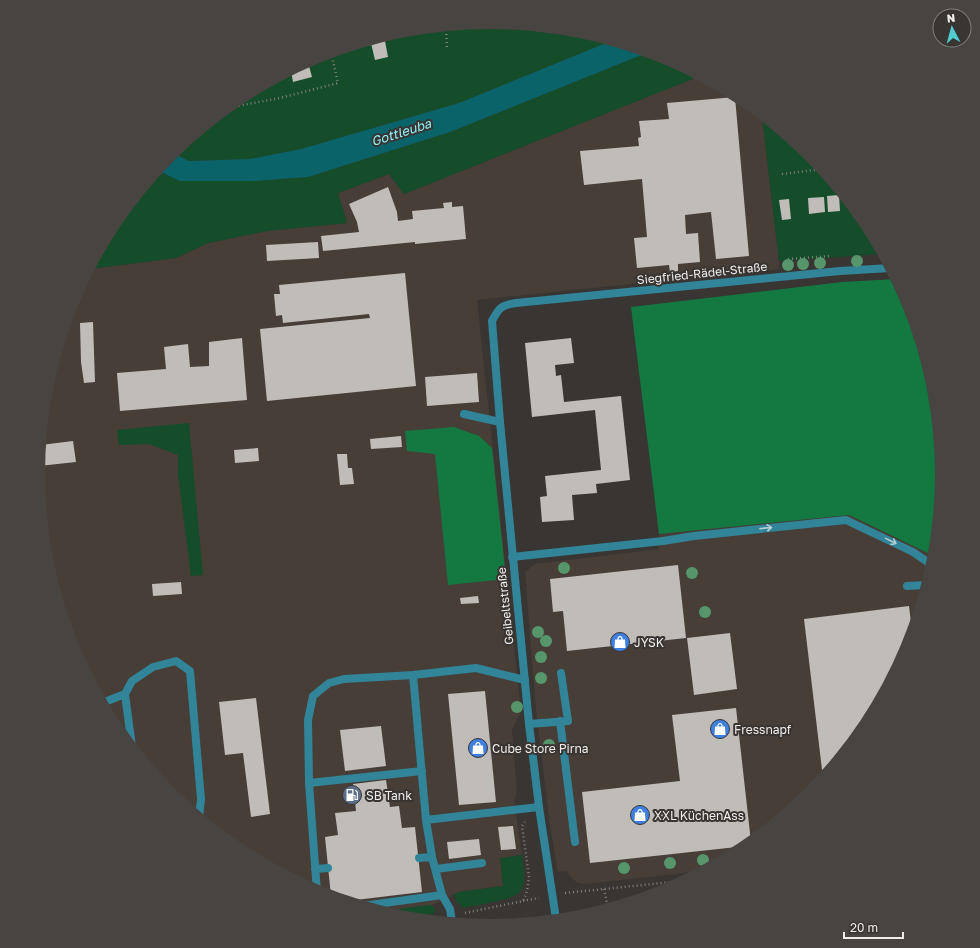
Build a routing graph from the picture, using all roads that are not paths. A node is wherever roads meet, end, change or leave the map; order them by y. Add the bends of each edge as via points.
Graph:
1 (884, 268) edge
2 (516, 303) joint
3 (464, 414) dead end
4 (500, 422) junction
5 (512, 556) junction
6 (926, 561) edge
7 (921, 585) edge
8 (907, 586) dead end
9 (561, 673) dead end
10 (414, 675) junction
11 (525, 680) junction
12 (125, 694) junction
13 (108, 701) edge
14 (560, 721) junction
15 (529, 724) junction
16 (131, 736) edge
17 (422, 771) junction
18 (309, 783) junction
19 (539, 807) junction
20 (200, 811) edge
21 (426, 820) junction
22 (575, 842) dead end
23 (432, 857) junction
24 (419, 858) dead end
25 (482, 863) dead end
26 (328, 868) dead end
27 (315, 869) junction
28 (436, 869) junction
29 (316, 883) edge
30 (442, 896) junction
31 (377, 904) edge
32 (555, 914) edge
33 (451, 917) edge

1 - 2 street, Siegfried-Rädel-Straße
2 - 4 street, Geibeltstraße via 499,309 492,321
3 - 4 street
4 - 5 street, Geibeltstraße
5 -> 6 street via 846,520 913,552
5 - 11 street, Geibeltstraße
7 - 8 street
9 - 14 street via 568,721
10 - 11 street via 476,668
10 - 17 street
10 - 18 street via 344,679 329,683 314,696 308,720
11 - 15 street, Geibeltstraße
12 - 13 street
12 - 16 street
12 - 20 street via 132,681 153,667 176,661 190,670 201,799
14 - 15 street
14 - 22 street
15 - 19 street, Geibeltstraße
17 - 18 street
17 - 21 street
18 - 27 street
19 - 21 street
19 - 32 street, Geibeltstraße
21 - 23 street
23 - 24 street
23 - 28 street
25 - 28 street
26 - 27 street
27 - 29 street
28 - 30 street
30 - 31 street
30 - 33 street via 450,909

